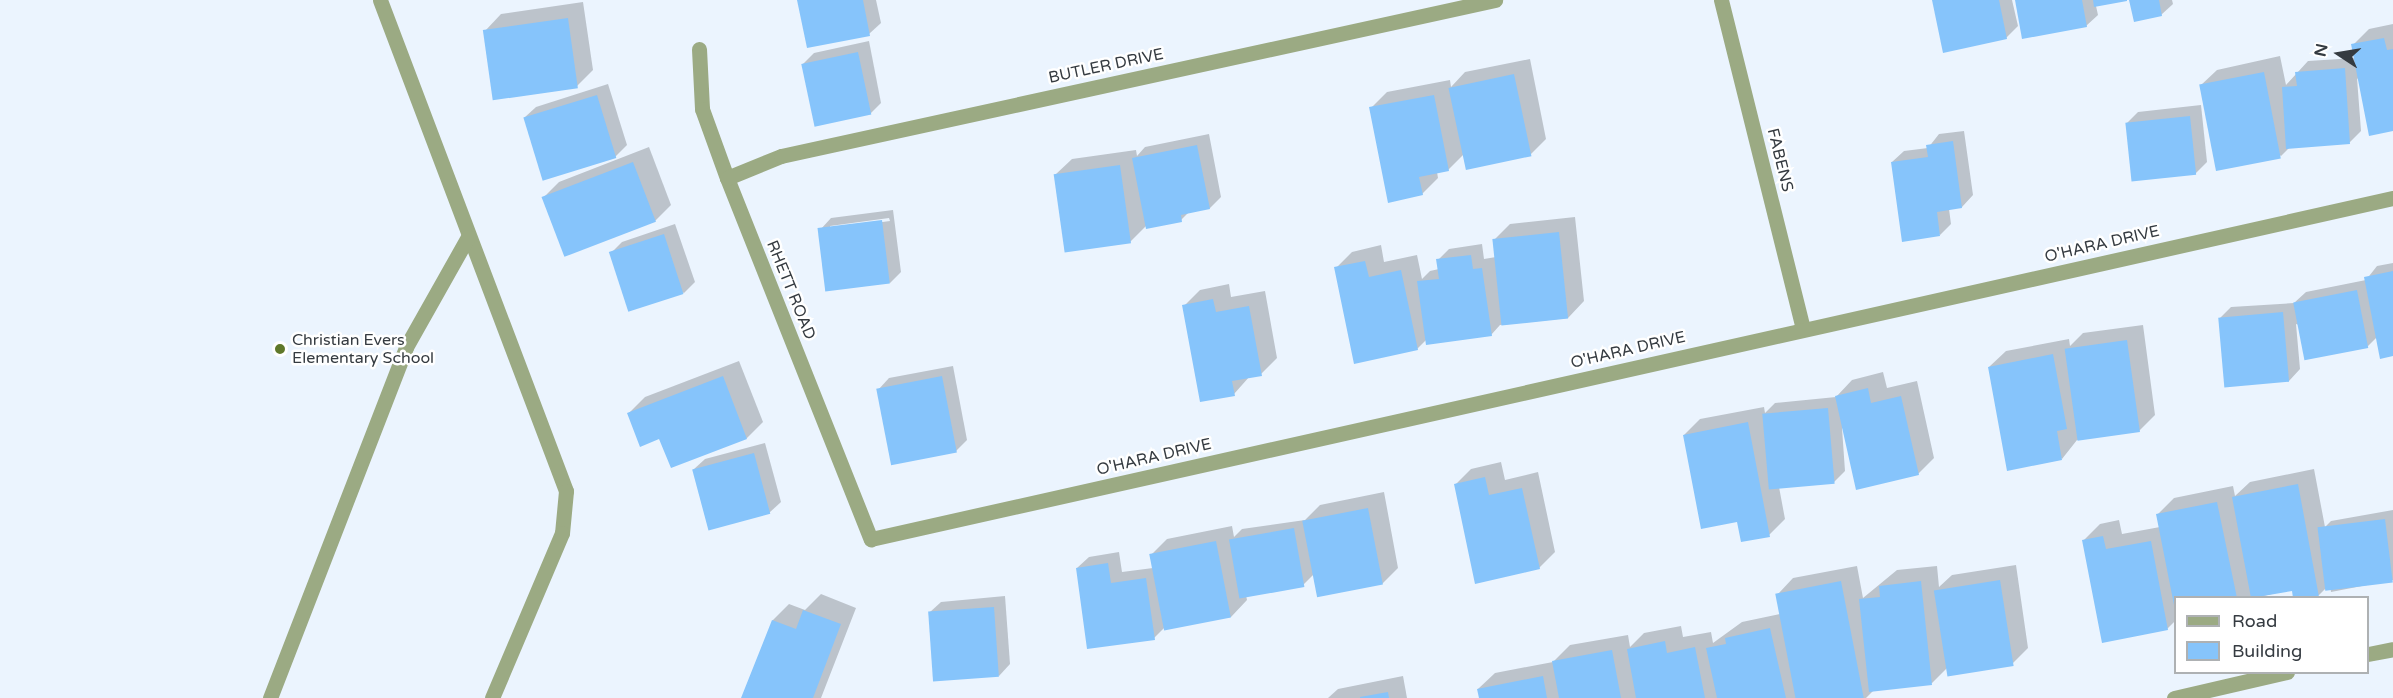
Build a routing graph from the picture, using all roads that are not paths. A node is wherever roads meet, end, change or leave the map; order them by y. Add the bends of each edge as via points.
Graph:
1 (380, 0) edge
2 (1495, 0) edge
3 (1721, 0) edge
4 (699, 50) dead end
5 (727, 178) junction
6 (2393, 198) edge
7 (468, 237) junction
8 (1803, 329) junction
9 (872, 539) joint
10 (2393, 649) edge
11 (2369, 654) edge
12 (2278, 674) edge
13 (270, 698) edge
14 (492, 698) edge
15 (2174, 698) edge

1 - 7 street
2 - 5 street, BUTLER DRIVE via 781,156
3 - 8 street, FABENS
4 - 5 street, RHETT ROAD via 702,109
5 - 9 street, RHETT ROAD
6 - 8 street, O'HARA DRIVE
7 - 13 street via 406,347
7 - 14 street via 566,491 562,533
8 - 9 street, O'HARA DRIVE
10 - 11 street
12 - 15 street

